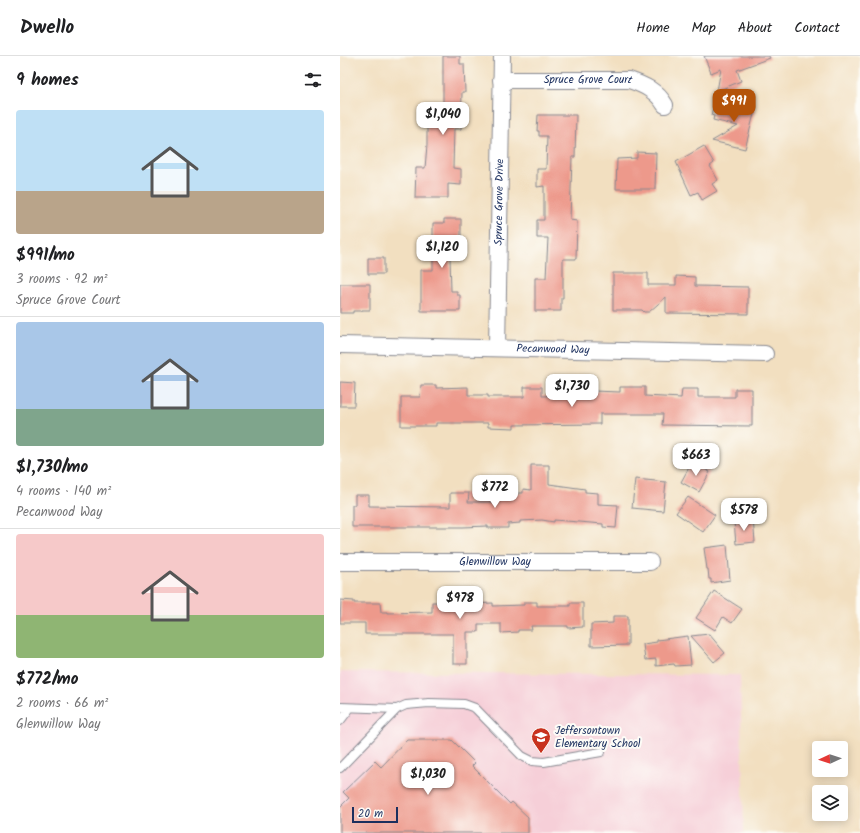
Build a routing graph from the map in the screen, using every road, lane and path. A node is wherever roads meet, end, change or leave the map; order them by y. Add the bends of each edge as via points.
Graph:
1 (502, 56) edge
2 (501, 80) junction
3 (665, 105) dead end
4 (340, 345) edge
5 (497, 348) junction
6 (765, 354) dead end
7 (340, 562) edge
8 (650, 562) dead end
9 (340, 708) edge
10 (350, 708) junction
11 (397, 709) junction
12 (340, 721) edge
13 (601, 752) dead end
14 (340, 768) edge

1 - 2 street, Spruce Grove Drive
2 - 3 street, Spruce Grove Court via 629,80 642,84 654,92
2 - 5 street, Spruce Grove Drive
4 - 5 street, Pecanwood Way
5 - 6 street, Pecanwood Way
7 - 8 street, Glenwillow Way
9 - 10 lane
10 - 11 lane
10 - 12 lane
11 - 13 lane via 406,705 429,703 464,704 475,708 522,756 532,761 544,762
11 - 14 lane

